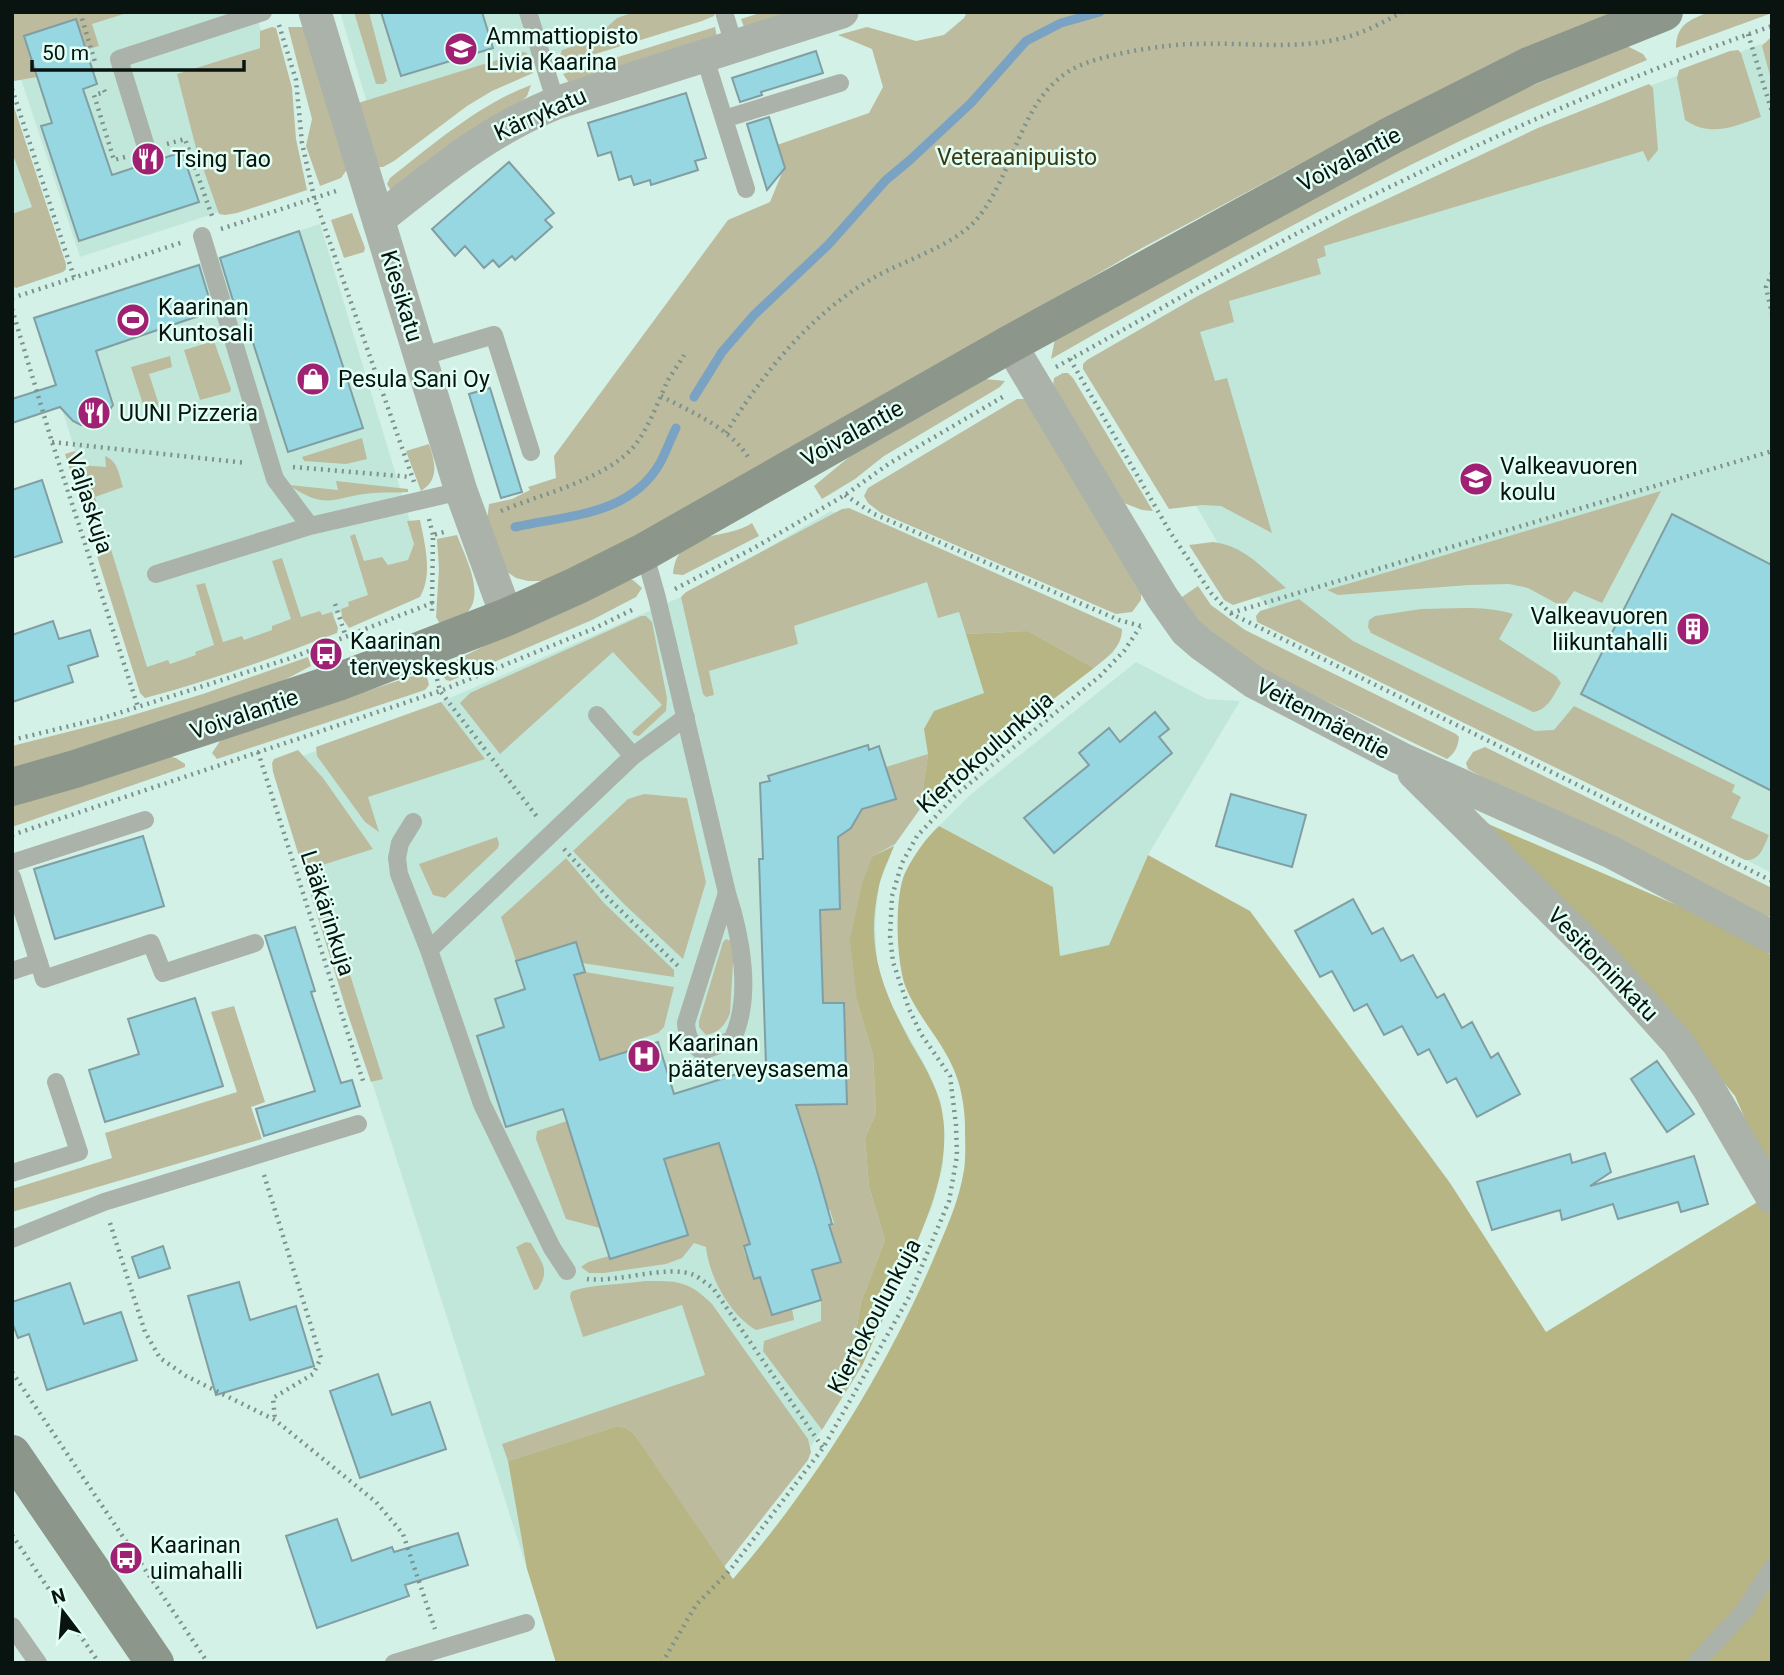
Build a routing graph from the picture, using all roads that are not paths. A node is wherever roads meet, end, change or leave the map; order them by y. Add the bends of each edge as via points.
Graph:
1 (263, 12) edge
2 (315, 12) edge
3 (528, 12) edge
4 (724, 12) edge
5 (842, 12) edge
6 (1664, 12) edge
7 (719, 50) junction
8 (840, 83) dead end
9 (556, 103) junction
10 (724, 118) junction
11 (147, 150) dead end
12 (746, 189) dead end
13 (379, 219) junction
14 (202, 236) dead end
15 (1010, 344) junction
16 (420, 357) junction
17 (531, 452) dead end
18 (461, 491) junction
19 (310, 526) junction
20 (644, 552) junction
21 (156, 574) dead end
22 (507, 617) junction
23 (597, 715) dead end
24 (686, 717) junction
25 (633, 756) junction
26 (1400, 758) junction
27 (12, 787) edge
28 (145, 820) dead end
29 (413, 822) dead end
30 (12, 863) edge
31 (12, 877) edge
32 (727, 892) junction
33 (1772, 937) edge
34 (255, 943) dead end
35 (429, 950) junction
36 (39, 962) junction
37 (12, 971) edge
38 (56, 1082) dead end
39 (358, 1124) dead end
40 (12, 1173) edge
41 (1772, 1197) edge
42 (12, 1239) edge
43 (567, 1270) road end
44 (12, 1454) edge
45 (1772, 1568) edge
46 (526, 1623) dead end
47 (12, 1626) edge
48 (38, 1663) edge
49 (155, 1663) edge
50 (394, 1663) edge
51 (1696, 1663) edge

1 - 11 lane via 119,59
2 - 13 street, Kiesikatu
3 - 9 lane
4 - 7 lane
5 - 7 street, Kärrykatu
6 - 15 street, Voivalantie via 1504,78
7 - 9 street, Kärrykatu
7 - 10 lane
8 - 10 lane
9 - 13 street, Kärrykatu via 494,132
10 - 12 lane
13 - 16 street, Kiesikatu
14 - 19 lane via 275,479
15 - 20 street, Voivalantie
15 - 26 street, Veitenmäentie via 1186,631 1254,682
16 - 17 lane via 494,335
16 - 18 street, Kiesikatu
18 - 19 lane
18 - 22 street, Kiesikatu
19 - 21 lane
20 - 22 street, Voivalantie
20 - 24 lane
22 - 27 street, Voivalantie via 338,682
23 - 25 lane
24 - 25 lane
24 - 32 lane
25 - 35 lane
26 - 33 street, Veitenmäentie via 1611,852
26 - 41 street, Vesitorninkatu via 1606,964 1678,1043
28 - 30 lane
29 - 35 lane via 397,858
31 - 36 lane
32 - 32 lane via 686,1023 687,1036 702,1051 732,1040 741,1017 742,953
34 - 36 lane via 163,974 151,943 44,979
35 - 43 lane via 482,1104
36 - 37 lane
38 - 40 lane via 79,1152
39 - 42 lane via 104,1202
44 - 49 street
45 - 51 lane via 1744,1611
46 - 50 lane
47 - 48 lane

